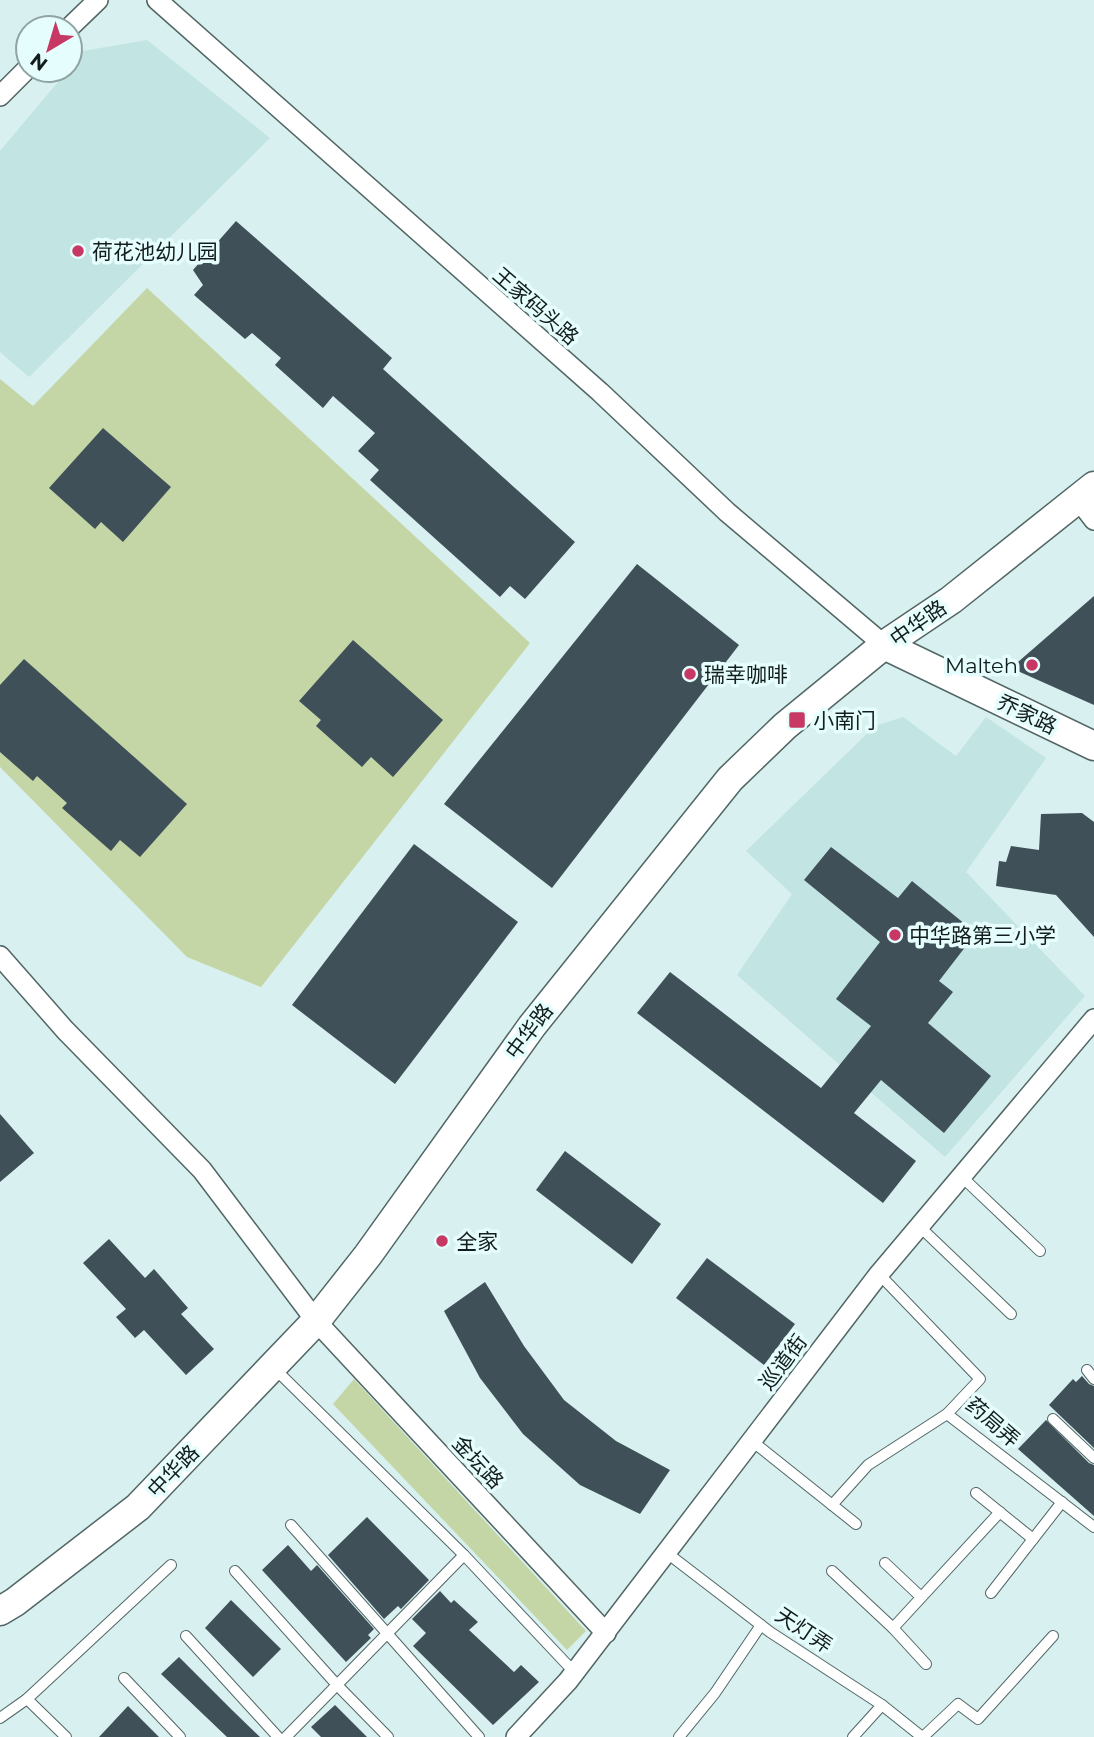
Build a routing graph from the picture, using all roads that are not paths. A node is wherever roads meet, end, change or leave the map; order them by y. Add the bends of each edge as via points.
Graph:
1 (98, 0) edge
2 (158, 0) edge
3 (84, 14) edge
4 (14, 82) edge
5 (0, 96) edge
6 (1089, 502) edge
7 (884, 645) junction
8 (1094, 746) edge
9 (0, 956) edge
10 (1094, 1019) edge
11 (961, 1176) junction
12 (919, 1226) junction
13 (1040, 1251) dead end
14 (879, 1274) junction
15 (1011, 1314) dead end
16 (316, 1321) junction
17 (273, 1367) junction
18 (1087, 1370) dead end
19 (1094, 1379) edge
20 (947, 1414) junction
21 (1053, 1419) dead end
22 (752, 1441) junction
23 (1094, 1458) edge
24 (976, 1493) dead end
25 (1062, 1502) junction
26 (832, 1505) junction
27 (1000, 1512) junction
28 (856, 1524) dead end
29 (290, 1525) dead end
30 (1094, 1527) edge
31 (1033, 1539) junction
32 (667, 1553) junction
33 (464, 1555) junction
34 (884, 1563) dead end
35 (171, 1565) dead end
36 (234, 1571) dead end
37 (832, 1571) dead end
38 (991, 1593) dead end
39 (921, 1597) junction
40 (0, 1611) edge
41 (761, 1625) junction
42 (893, 1628) junction
43 (387, 1633) junction
44 (606, 1633) junction
45 (186, 1636) dead end
46 (1052, 1636) dead end
47 (926, 1664) dead end
48 (575, 1673) junction
49 (124, 1678) dead end
50 (337, 1685) junction
51 (27, 1699) junction
52 (882, 1705) junction
53 (0, 1718) edge
54 (66, 1737) edge
55 (180, 1737) edge
56 (278, 1737) edge
57 (286, 1737) edge
58 (388, 1737) edge
59 (479, 1737) edge
60 (516, 1737) edge
61 (679, 1737) edge
62 (853, 1737) edge
63 (922, 1737) edge

1 - 3 street
2 - 7 street, 王家码头路 via 600,392 726,512
4 - 5 street
6 - 7 street, 中华路
7 - 8 street, 乔家路
7 - 16 street, 中华路 via 785,726 721,789 532,1026
9 - 16 street, 金坛路 via 65,1030 202,1170
10 - 11 street, 巡道街
11 - 12 street, 巡道街
11 - 13 lane
12 - 14 street, 巡道街
12 - 15 lane
14 - 20 lane, 药局弄 via 980,1379
14 - 22 street, 巡道街
16 - 17 street, 中华路
16 - 44 street, 金坛路
17 - 33 lane
17 - 40 street, 中华路 via 138,1507
18 - 19 lane
20 - 25 lane, 药局弄
20 - 26 lane via 868,1465
21 - 23 lane
22 - 26 lane
22 - 32 street, 巡道街
24 - 27 lane
25 - 30 lane, 药局弄
25 - 31 lane
26 - 28 lane
27 - 31 lane
27 - 39 lane
29 - 43 lane
31 - 38 lane
32 - 41 lane, 天灯弄
32 - 44 street, 巡道街
33 - 43 lane
33 - 48 lane
34 - 39 lane
35 - 51 lane
36 - 50 lane
37 - 42 lane
39 - 42 lane
41 - 52 lane, 天灯弄
41 - 61 lane
42 - 47 lane
43 - 50 lane
43 - 59 lane
44 - 48 street, 巡道街
45 - 56 lane
46 - 63 lane via 978,1719 958,1703
48 - 60 street, 巡道街
49 - 55 lane
50 - 57 lane
50 - 58 lane
51 - 53 lane
51 - 54 lane
52 - 62 lane
52 - 63 lane, 天灯弄

